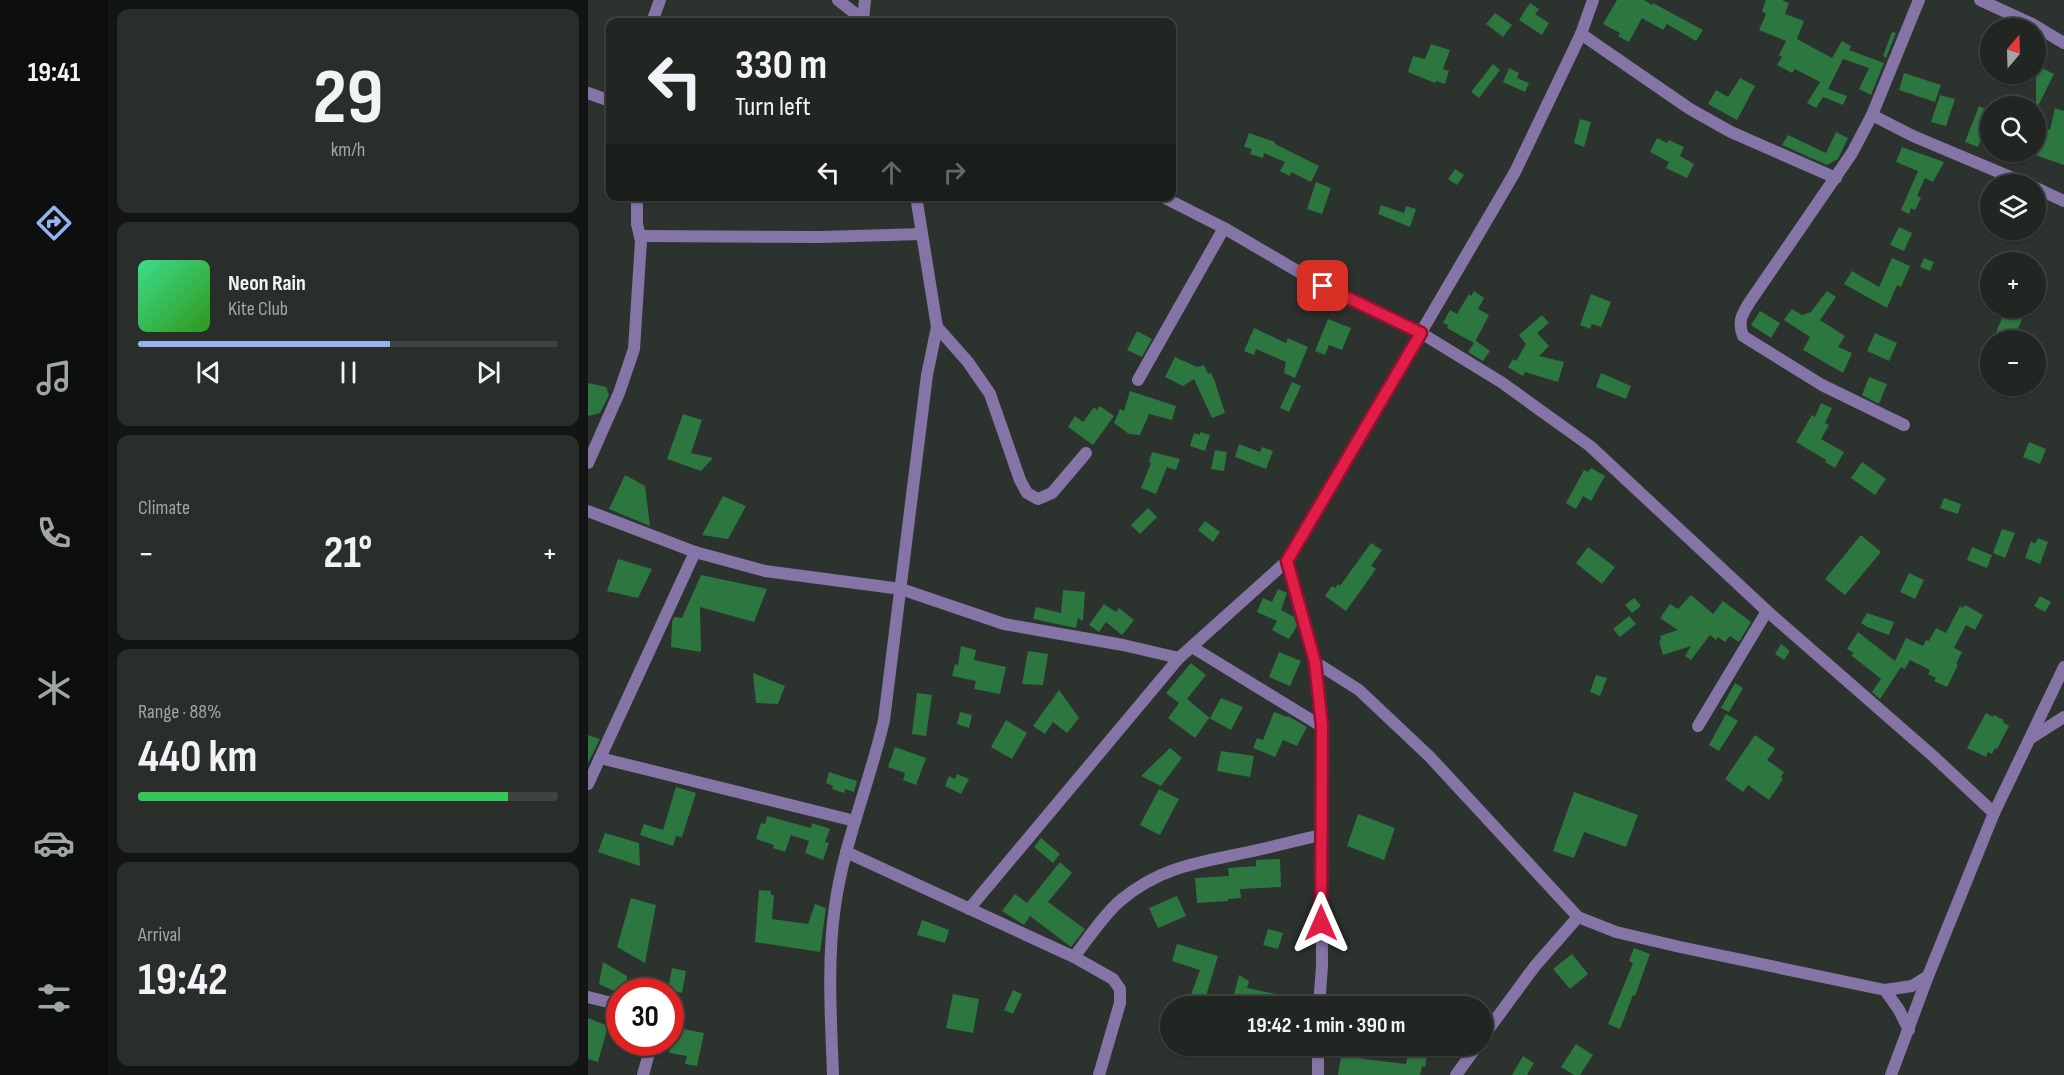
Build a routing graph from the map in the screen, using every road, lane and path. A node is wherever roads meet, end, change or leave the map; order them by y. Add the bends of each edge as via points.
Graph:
1 (660, 0) edge
2 (838, 0) edge
3 (865, 0) edge
4 (1593, 0) edge
5 (1919, 0) edge
6 (1980, 0) edge
7 (653, 18) edge
8 (861, 18) edge
9 (865, 18) edge
10 (1581, 34) junction
11 (2064, 43) edge
12 (588, 93) edge
13 (606, 100) edge
14 (1872, 116) junction
15 (2002, 174) edge
16 (1836, 178) junction
17 (2046, 193) edge
18 (637, 201) edge
19 (917, 201) edge
20 (1171, 201) edge
21 (2064, 201) edge
22 (1224, 228) junction
23 (922, 234) junction
24 (640, 236) junction
25 (937, 327) junction
26 (1421, 333) junction
27 (1138, 380) dead end
28 (1904, 425) dead end
29 (1086, 453) dead end
30 (588, 463) edge
31 (588, 511) edge
32 (695, 552) junction
33 (1287, 561) junction
34 (901, 589) junction
35 (1767, 611) junction
36 (1192, 647) junction
37 (1179, 658) junction
38 (1315, 662) junction
39 (2064, 667) edge
40 (2064, 717) edge
41 (1322, 726) junction
42 (1698, 726) dead end
43 (2030, 738) junction
44 (600, 758) junction
45 (588, 784) edge
46 (1994, 813) junction
47 (855, 821) junction
48 (1321, 835) junction
49 (846, 852) junction
50 (969, 909) junction
51 (1578, 917) junction
52 (1074, 957) junction
53 (1928, 976) junction
54 (1885, 990) junction
55 (1320, 996) edge
56 (588, 997) edge
57 (606, 1002) edge
58 (1493, 1023) edge
59 (1909, 1030) junction
60 (648, 1056) edge
61 (1318, 1056) edge
62 (1470, 1056) edge
63 (643, 1075) edge
64 (833, 1075) edge
65 (1099, 1075) edge
66 (1318, 1075) edge
67 (1456, 1075) edge
68 (1891, 1075) edge

1 - 7 street
2 - 8 street
3 - 9 street
4 - 10 street
5 - 14 street
6 - 11 street
10 - 16 street via 1690,109 1731,132
10 - 26 street via 1515,172
12 - 13 street
14 - 15 street
14 - 16 street
16 - 28 street via 1749,303 1739,324 1743,336 1822,386
17 - 21 street
18 - 24 street
19 - 23 street
20 - 22 street
22 - 26 street via 1323,286
22 - 27 street
23 - 24 street
23 - 25 street
24 - 30 street via 634,350
25 - 29 street via 990,394 1027,494 1038,499 1052,493
25 - 34 street via 927,375
26 - 33 street
26 - 35 street via 1501,382 1590,447
31 - 32 street
32 - 34 street via 765,571
32 - 44 street
33 - 36 street
33 - 38 street
34 - 37 street via 1004,624
34 - 47 street via 884,720
35 - 42 street
35 - 46 street
36 - 37 street
36 - 41 street
37 - 50 street
38 - 41 street
38 - 51 street via 1359,690 1430,757
39 - 43 street
40 - 43 street
41 - 48 street
43 - 46 street
44 - 45 street
44 - 47 street
46 - 53 street
47 - 49 street
48 - 52 street via 1189,864 1158,876 1118,902
48 - 55 street
49 - 50 street
49 - 64 street via 831,947
50 - 52 street
51 - 54 street via 1616,932
51 - 58 street
52 - 65 street via 1113,979 1120,989 1120,1003
53 - 54 street via 1912,986
53 - 59 street
54 - 59 street
56 - 57 street
59 - 68 street
60 - 63 street
61 - 66 street
62 - 67 street

